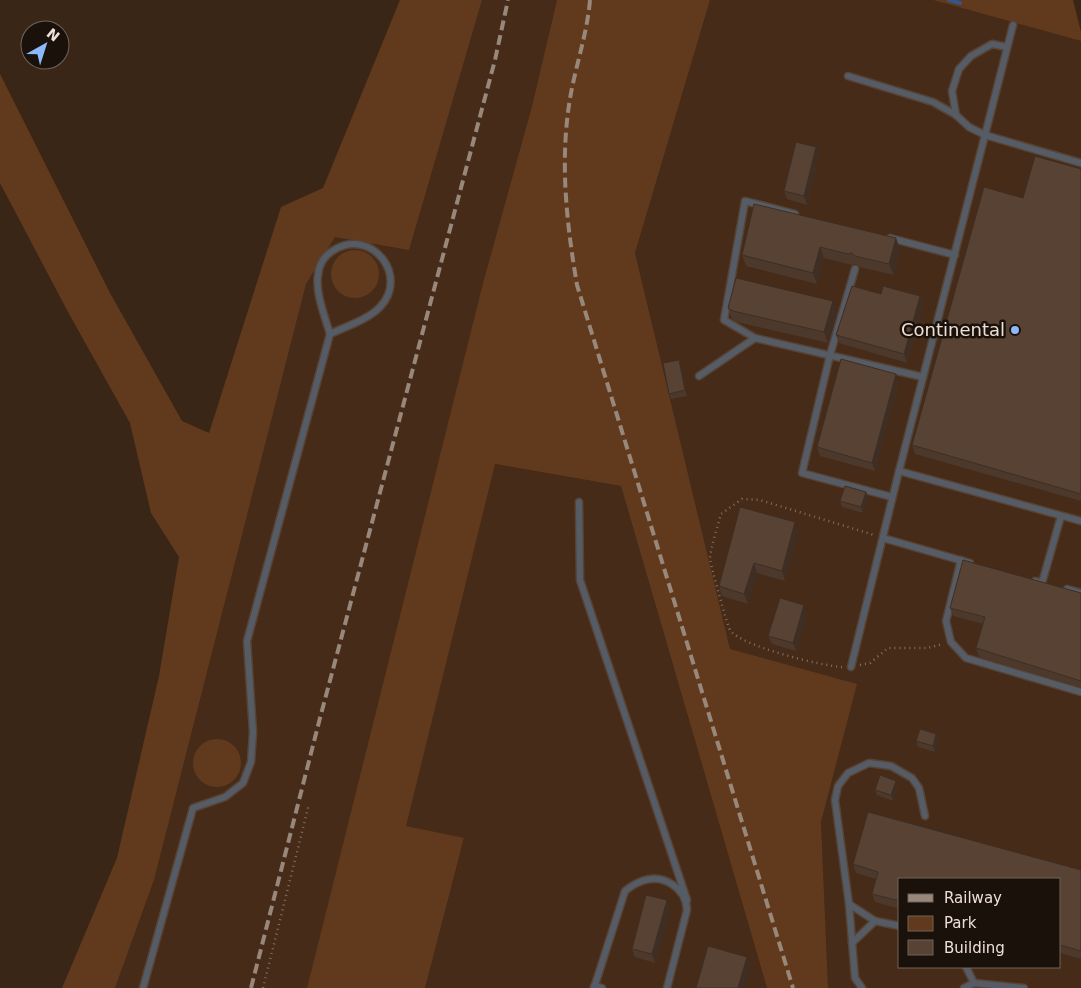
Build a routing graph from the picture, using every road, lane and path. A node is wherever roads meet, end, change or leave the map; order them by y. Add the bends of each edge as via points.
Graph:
1 (1013, 25) dead end
2 (1007, 47) junction
3 (848, 76) dead end
4 (956, 115) junction
5 (985, 136) junction
6 (1081, 163) edge
7 (802, 216) edge
8 (879, 235) edge
9 (955, 255) junction
10 (855, 269) edge
11 (330, 334) junction
12 (755, 338) junction
13 (830, 354) junction
14 (699, 376) dead end
15 (923, 377) junction
16 (899, 471) junction
17 (892, 497) junction
18 (579, 502) dead end
19 (1061, 516) junction
20 (1081, 521) edge
21 (883, 538) junction
22 (961, 560) junction
23 (979, 565) edge
24 (1024, 578) edge
25 (1042, 583) junction
26 (1050, 585) edge
27 (1058, 587) edge
28 (1081, 593) edge
29 (951, 642) junction
30 (851, 667) junction
31 (1081, 692) edge
32 (309, 804) dead end
33 (925, 816) dead end
34 (687, 900) junction
35 (848, 904) junction
36 (875, 921) junction
37 (898, 926) edge
38 (852, 943) junction
39 (966, 968) edge
40 (974, 983) junction
41 (594, 987) edge
42 (143, 988) edge
43 (263, 988) edge
44 (602, 988) edge
45 (666, 988) edge
46 (862, 988) edge
47 (964, 988) edge
48 (1024, 988) edge

1 - 2 lane
2 - 4 lane via 992,44 971,56 959,69 952,91
2 - 5 lane
3 - 4 lane via 933,102
4 - 5 lane via 969,128
5 - 6 lane
5 - 9 lane
7 - 12 lane via 745,201 724,320
8 - 9 lane
9 - 15 lane
10 - 13 lane
11 - 11 lane via 318,289 321,264 332,251 347,244 372,249 388,268 391,277 389,294 372,314
11 - 42 lane via 247,641 253,732 251,762 243,783 225,797 193,808
12 - 13 lane
12 - 14 lane
13 - 15 lane
13 - 17 lane via 802,474
15 - 16 lane
16 - 17 lane
16 - 19 lane
17 - 21 lane
18 - 34 lane via 580,580
19 - 20 lane
19 - 25 lane
21 - 22 lane
21 - 30 lane
21 - 30 path via 760,500 742,499 721,514 710,558 730,631 769,650 828,666
22 - 23 lane
22 - 29 lane via 946,621
24 - 25 lane
25 - 26 lane
27 - 28 lane
29 - 30 path via 926,648 888,648 870,663
29 - 31 lane via 966,658
32 - 43 path
33 - 35 lane via 919,788 912,778 890,766 869,763 848,773 838,786 835,800
34 - 41 lane via 671,883 659,879 643,880 625,891
34 - 45 lane via 688,910
35 - 36 lane
35 - 38 lane
36 - 37 lane
36 - 38 lane
38 - 46 lane via 855,978
39 - 40 lane
40 - 47 lane
40 - 48 lane
41 - 44 lane

